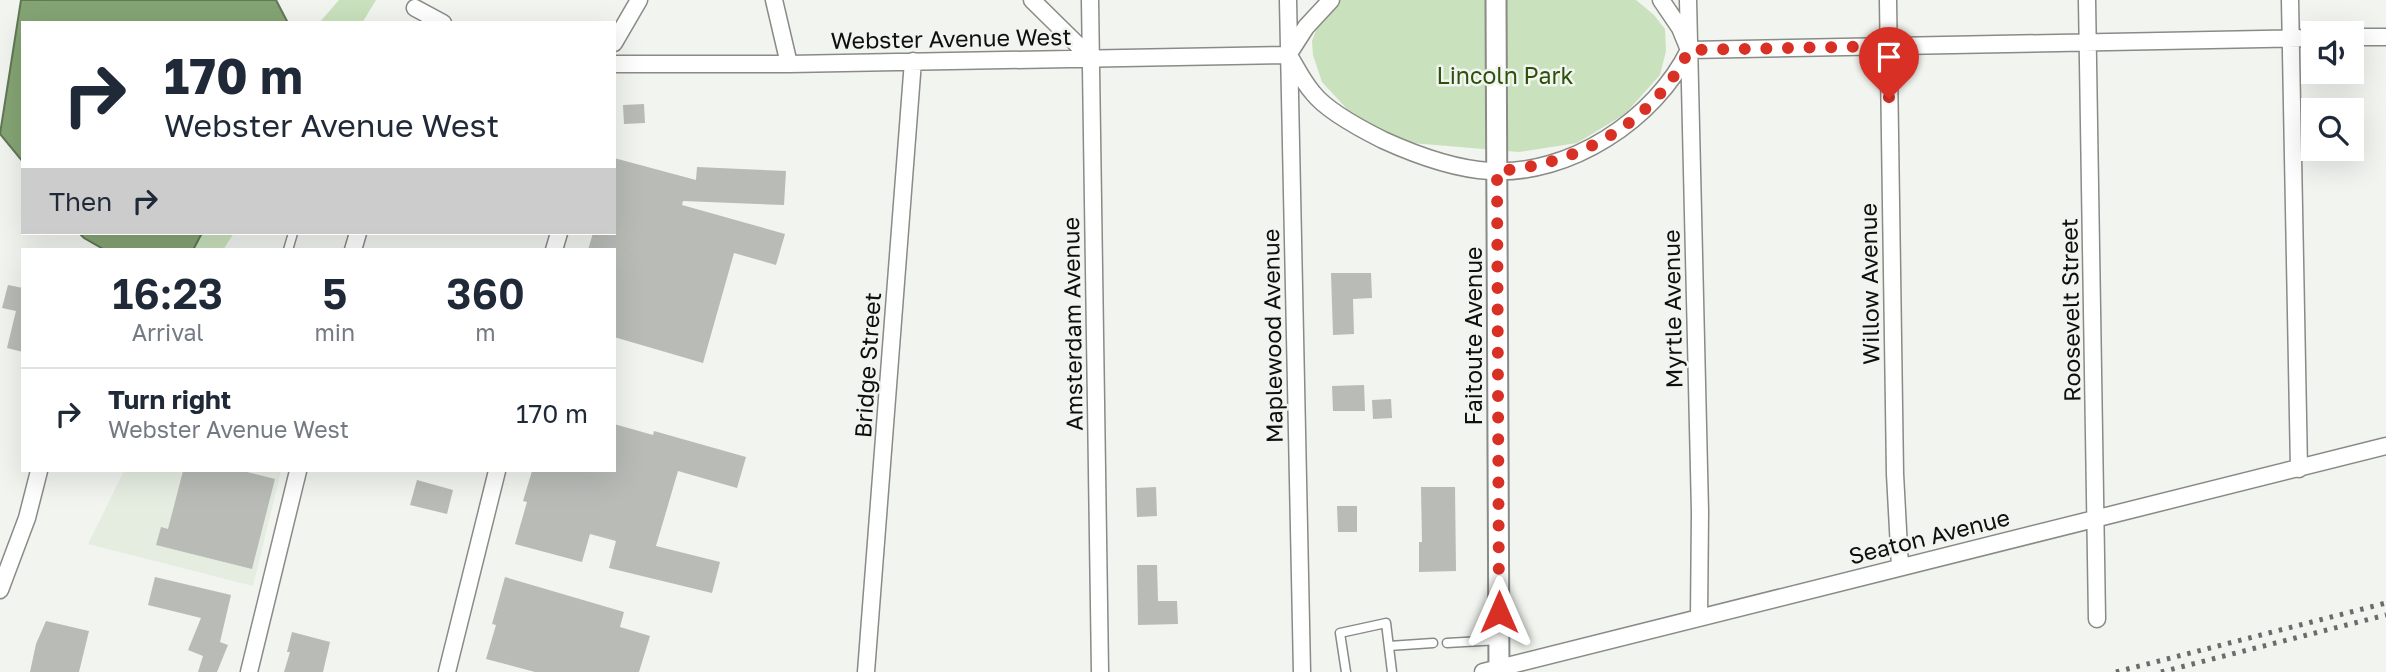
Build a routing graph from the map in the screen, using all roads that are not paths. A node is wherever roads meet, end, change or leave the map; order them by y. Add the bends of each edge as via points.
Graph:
1 (639, 0) edge
2 (774, 0) edge
3 (1032, 0) edge
4 (1090, 0) edge
5 (1287, 0) edge
6 (1331, 0) edge
7 (1496, 0) edge
8 (1661, 0) edge
9 (1688, 0) edge
10 (1888, 0) edge
11 (2087, 0) edge
12 (2290, 0) edge
13 (415, 10) edge
14 (439, 21) edge
15 (2364, 37) edge
16 (2386, 37) edge
17 (2291, 38) junction
18 (2301, 38) edge
19 (616, 40) edge
20 (2087, 42) junction
21 (1888, 46) junction
22 (1689, 50) junction
23 (1288, 55) junction
24 (1091, 58) junction
25 (913, 61) junction
26 (616, 64) edge
27 (789, 64) junction
28 (1497, 171) junction
29 (2386, 446) edge
30 (2299, 469) junction
31 (39, 472) edge
32 (299, 472) edge
33 (497, 472) edge
34 (2097, 517) junction
35 (1900, 567) junction
36 (0, 590) edge
37 (1699, 617) junction
38 (2097, 619) dead end
39 (1499, 640) junction
40 (1433, 643) dead end
41 (1447, 643) dead end
42 (1389, 646) junction
43 (1494, 671) edge
44 (248, 672) edge
45 (447, 672) edge
46 (866, 672) edge
47 (1100, 672) edge
48 (1302, 672) edge
49 (1346, 672) edge
50 (1392, 672) edge

1 - 19 street
2 - 27 street
3 - 24 street
4 - 24 street, Amsterdam Avenue
5 - 23 street, Maplewood Avenue
6 - 23 street
7 - 28 street, Faitoute Avenue
8 - 22 street
9 - 22 street, Myrtle Avenue
10 - 21 street, Willow Avenue
11 - 20 street, Roosevelt Street
12 - 17 street
13 - 14 street
15 - 16 street
17 - 18 street
17 - 20 street
17 - 30 street
20 - 21 street
20 - 34 street, Roosevelt Street
21 - 22 street
21 - 35 street, Willow Avenue
22 - 28 street via 1663,91 1608,138 1540,165
22 - 37 street, Myrtle Avenue
23 - 24 street, Webster Avenue West
23 - 28 street via 1314,95 1370,134 1434,159
23 - 48 street, Maplewood Avenue
24 - 25 street, Webster Avenue West
24 - 47 street, Amsterdam Avenue
25 - 27 street, Webster Avenue West
25 - 46 street, Bridge Street
26 - 27 street, Webster Avenue West
28 - 39 street, Faitoute Avenue
29 - 30 street, Seaton Avenue
30 - 34 street, Seaton Avenue
31 - 36 street
32 - 44 street
33 - 45 street
34 - 35 street, Seaton Avenue
34 - 38 street, Roosevelt Street
35 - 37 street, Seaton Avenue
37 - 43 street, Seaton Avenue
39 - 41 lane
39 - 43 street, Faitoute Avenue
40 - 42 lane
42 - 49 lane via 1386,623 1340,633
42 - 50 lane

